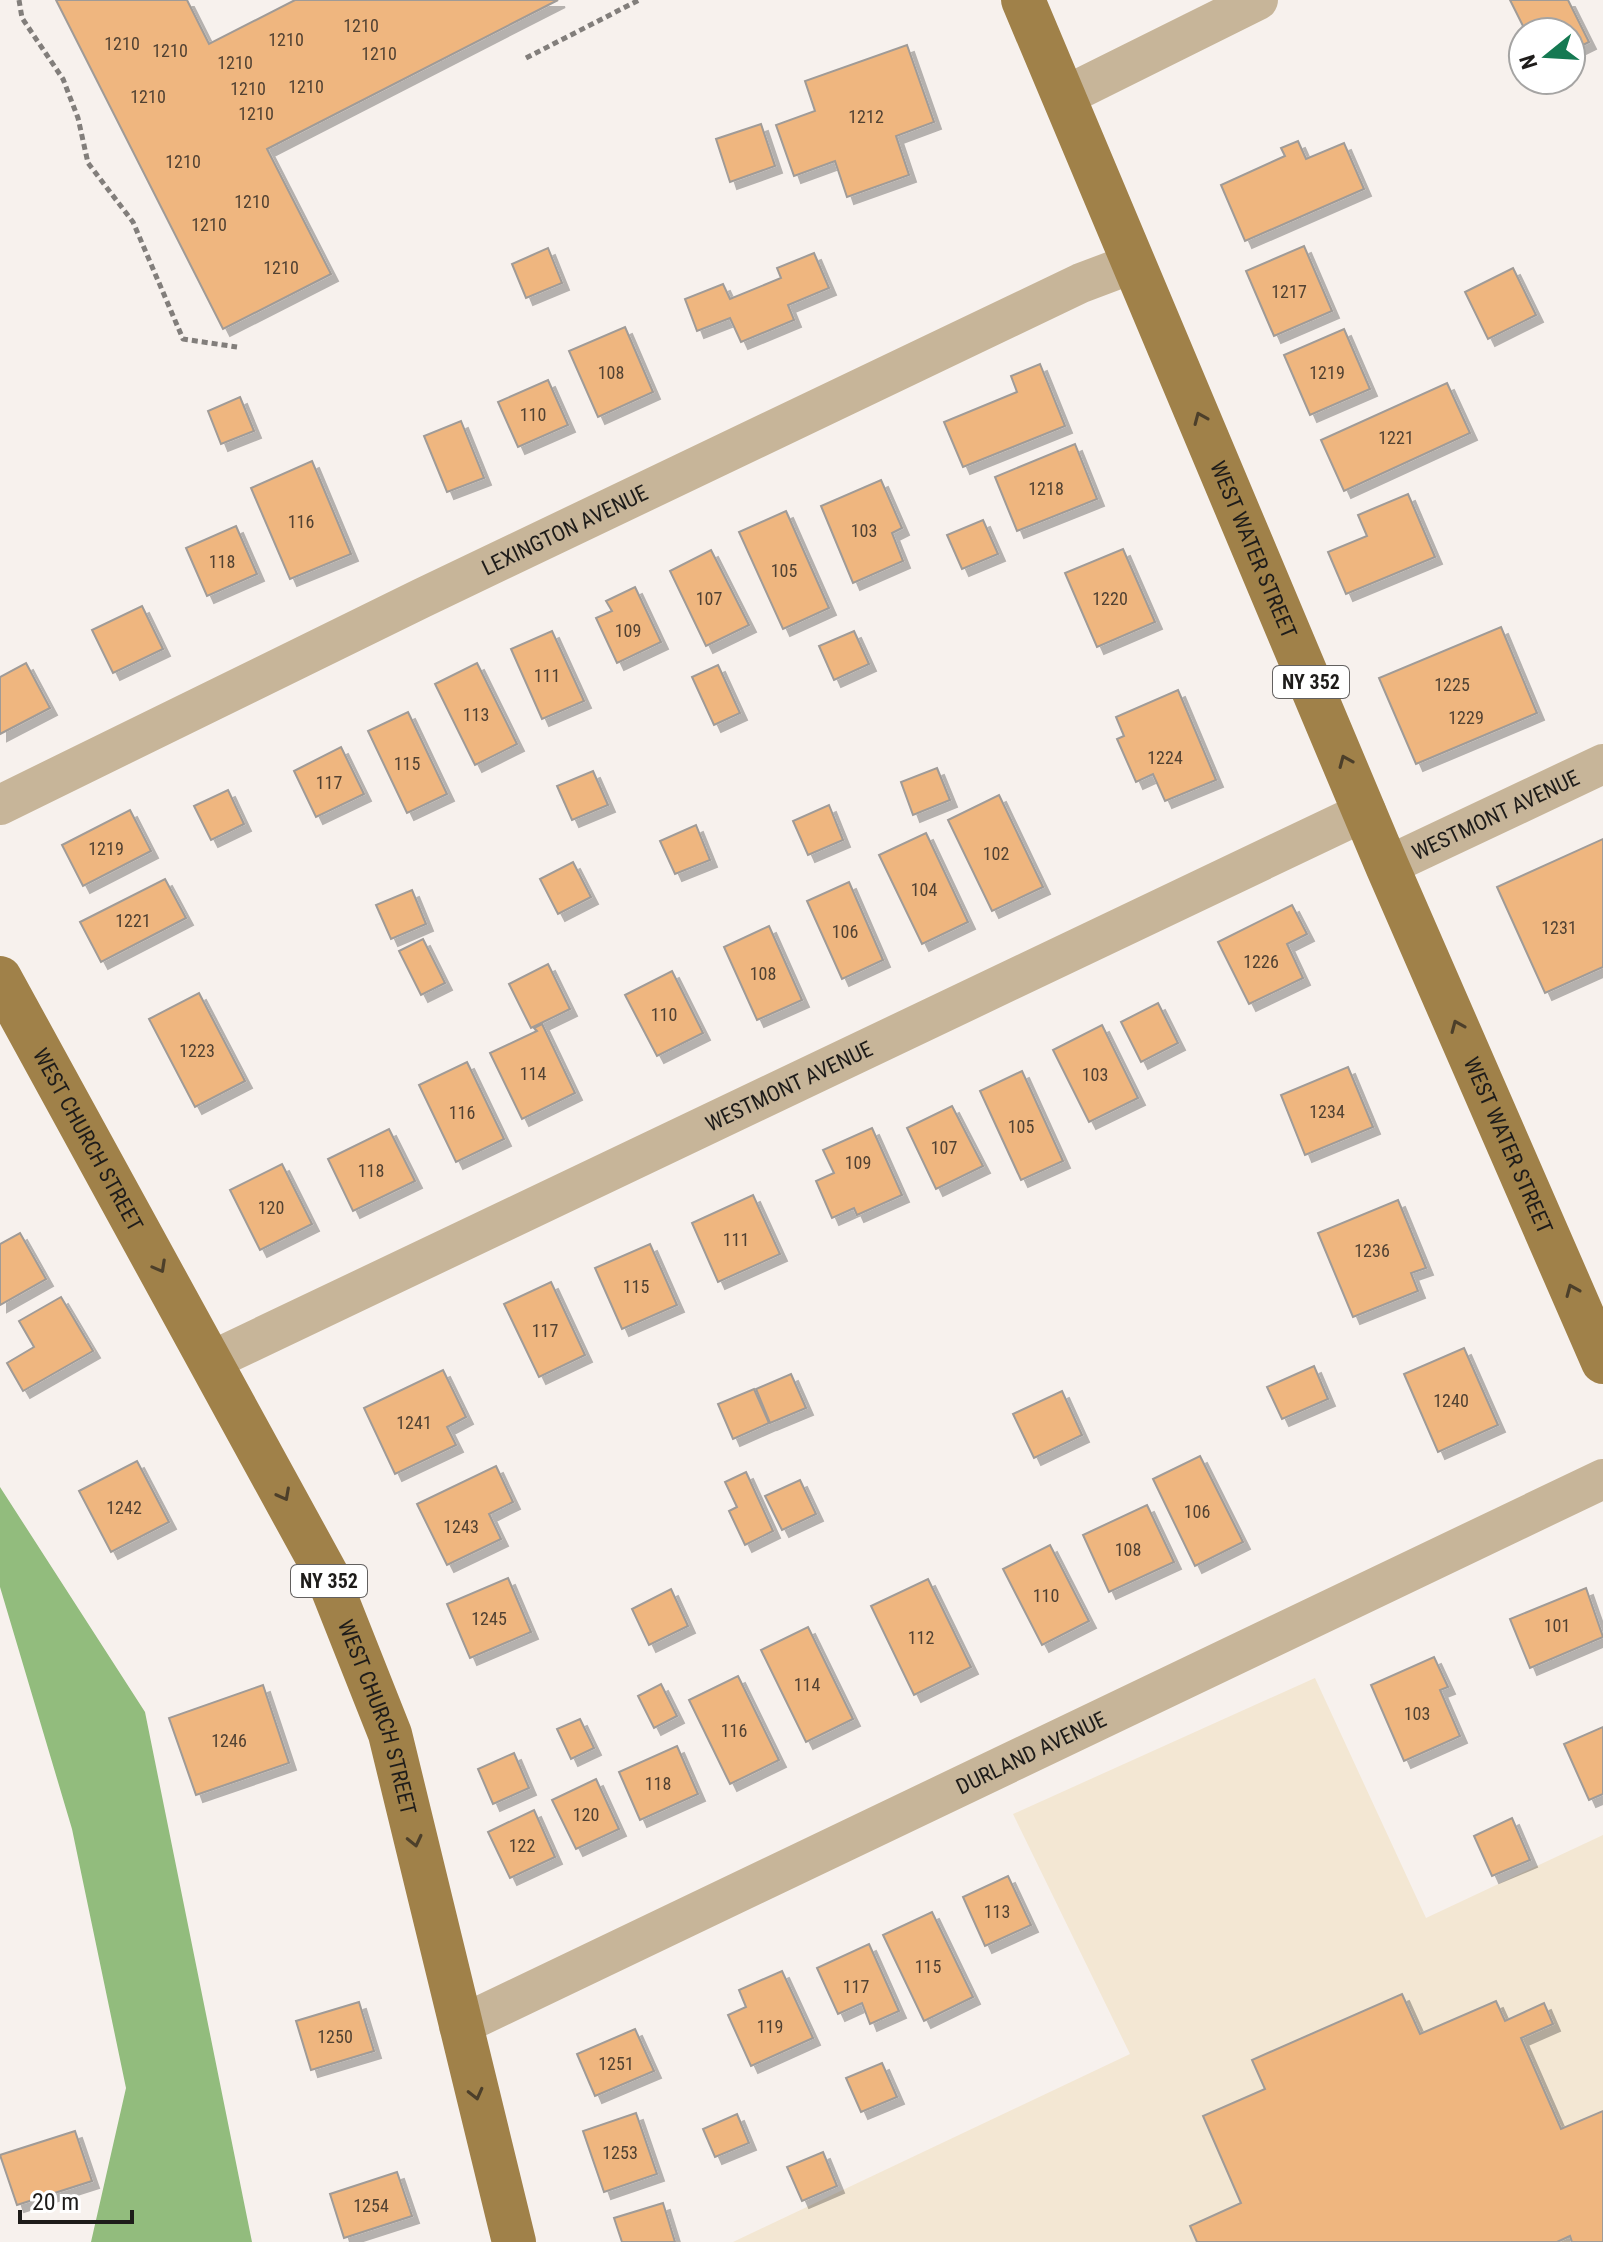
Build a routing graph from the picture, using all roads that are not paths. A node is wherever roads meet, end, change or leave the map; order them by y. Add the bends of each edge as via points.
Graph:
1 (1023, 0) edge
2 (1258, 0) edge
3 (1065, 96) junction
4 (1134, 263) junction
5 (1603, 764) edge
6 (0, 805) edge
7 (1366, 811) junction
8 (1387, 866) junction
9 (0, 978) edge
10 (211, 1361) junction
11 (1603, 1362) edge
12 (1603, 1479) edge
13 (459, 2026) junction
14 (514, 2242) edge

1 - 3 main road, WEST WATER STREET / NY 352
2 - 3 street
3 - 4 main road, WEST WATER STREET / NY 352
4 - 6 street, LEXINGTON AVENUE via 1081,283 465,577
7 -> 4 main road, WEST WATER STREET / NY 352
5 - 8 street, WESTMONT AVENUE
7 - 8 main road, WEST WATER STREET / NY 352
7 - 10 street, WESTMONT AVENUE
11 -> 8 main road, WEST WATER STREET / NY 352
9 -> 10 main road, WEST CHURCH STREET / NY 352
10 -> 13 main road, WEST CHURCH STREET / NY 352 via 327,1575 390,1734
12 - 13 street, DURLAND AVENUE
13 -> 14 main road, WEST CHURCH STREET / NY 352

